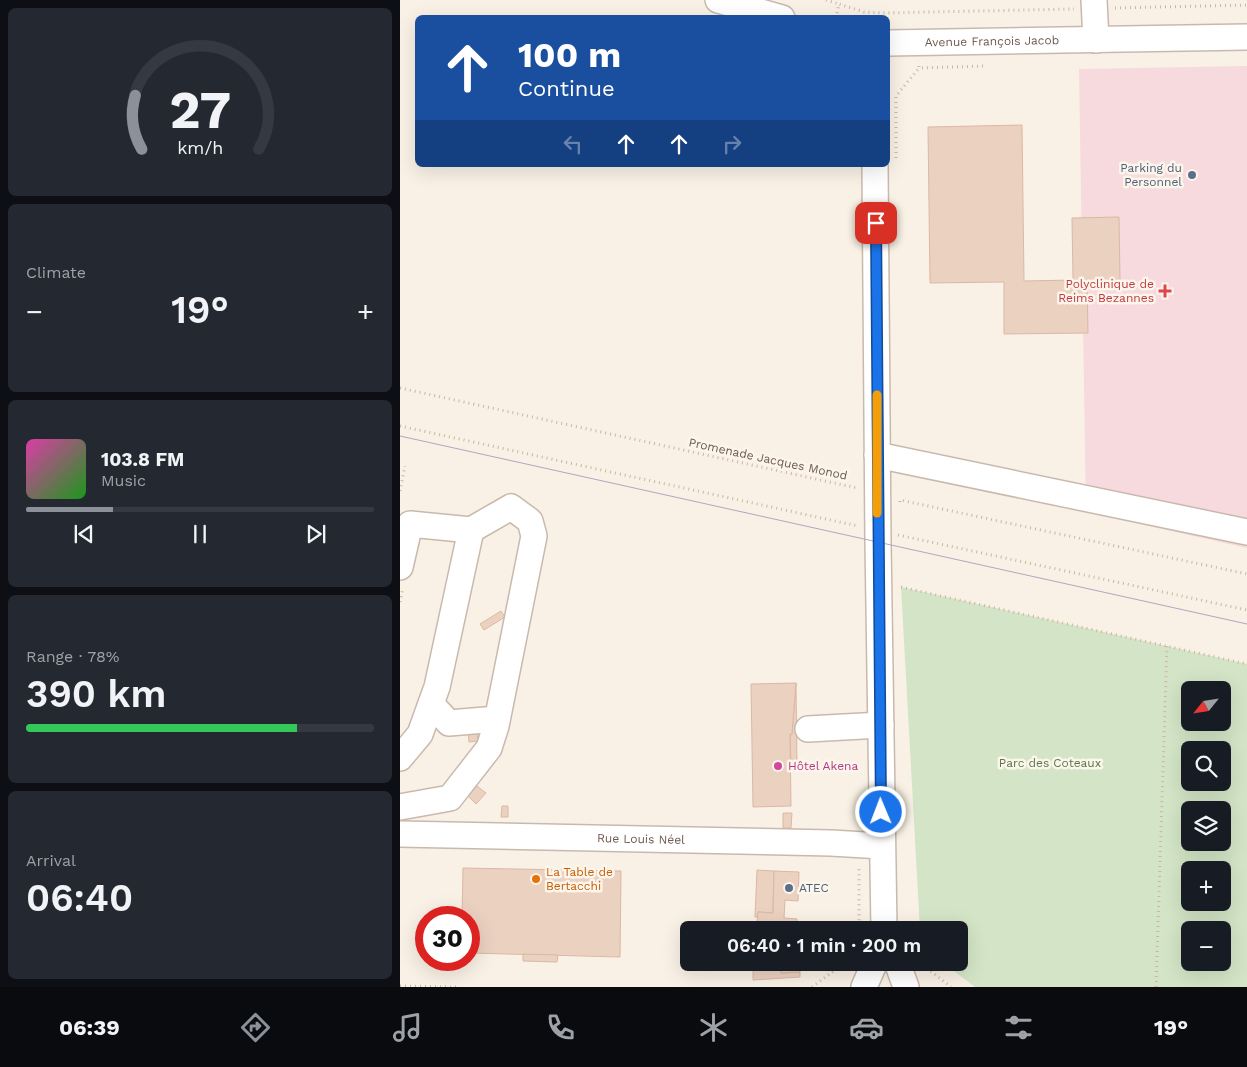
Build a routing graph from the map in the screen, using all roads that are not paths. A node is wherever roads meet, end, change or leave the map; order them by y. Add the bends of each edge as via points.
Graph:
1 (718, 0) edge
2 (1094, 4) edge
3 (771, 15) edge
4 (1247, 37) edge
5 (1096, 40) junction
6 (890, 43) edge
7 (875, 167) edge
8 (877, 455) junction
9 (471, 530) junction
10 (1247, 532) edge
11 (400, 567) edge
12 (430, 704) junction
13 (497, 719) junction
14 (881, 725) junction
15 (808, 729) dead end
16 (400, 758) edge
17 (400, 807) edge
18 (400, 834) edge
19 (870, 845) junction
20 (883, 921) edge
21 (871, 971) edge
22 (900, 971) edge
23 (864, 987) edge
24 (872, 987) edge
25 (894, 987) edge
26 (906, 987) edge

1 - 3 street
2 - 5 street
4 - 5 street, Avenue François Jacob
5 - 6 street, Avenue François Jacob
7 - 8 street
8 - 10 street
8 - 14 street
9 - 11 street via 410,524
9 - 12 street via 437,686
9 - 13 street via 511,507 530,521 534,536
12 - 13 street via 449,723
12 - 16 street via 420,734
13 - 17 street via 490,748 450,798
14 - 15 street
14 - 19 street
18 - 19 street, Rue Louis Néel
19 - 20 street
21 - 23 street
22 - 26 street
24 - 25 street

